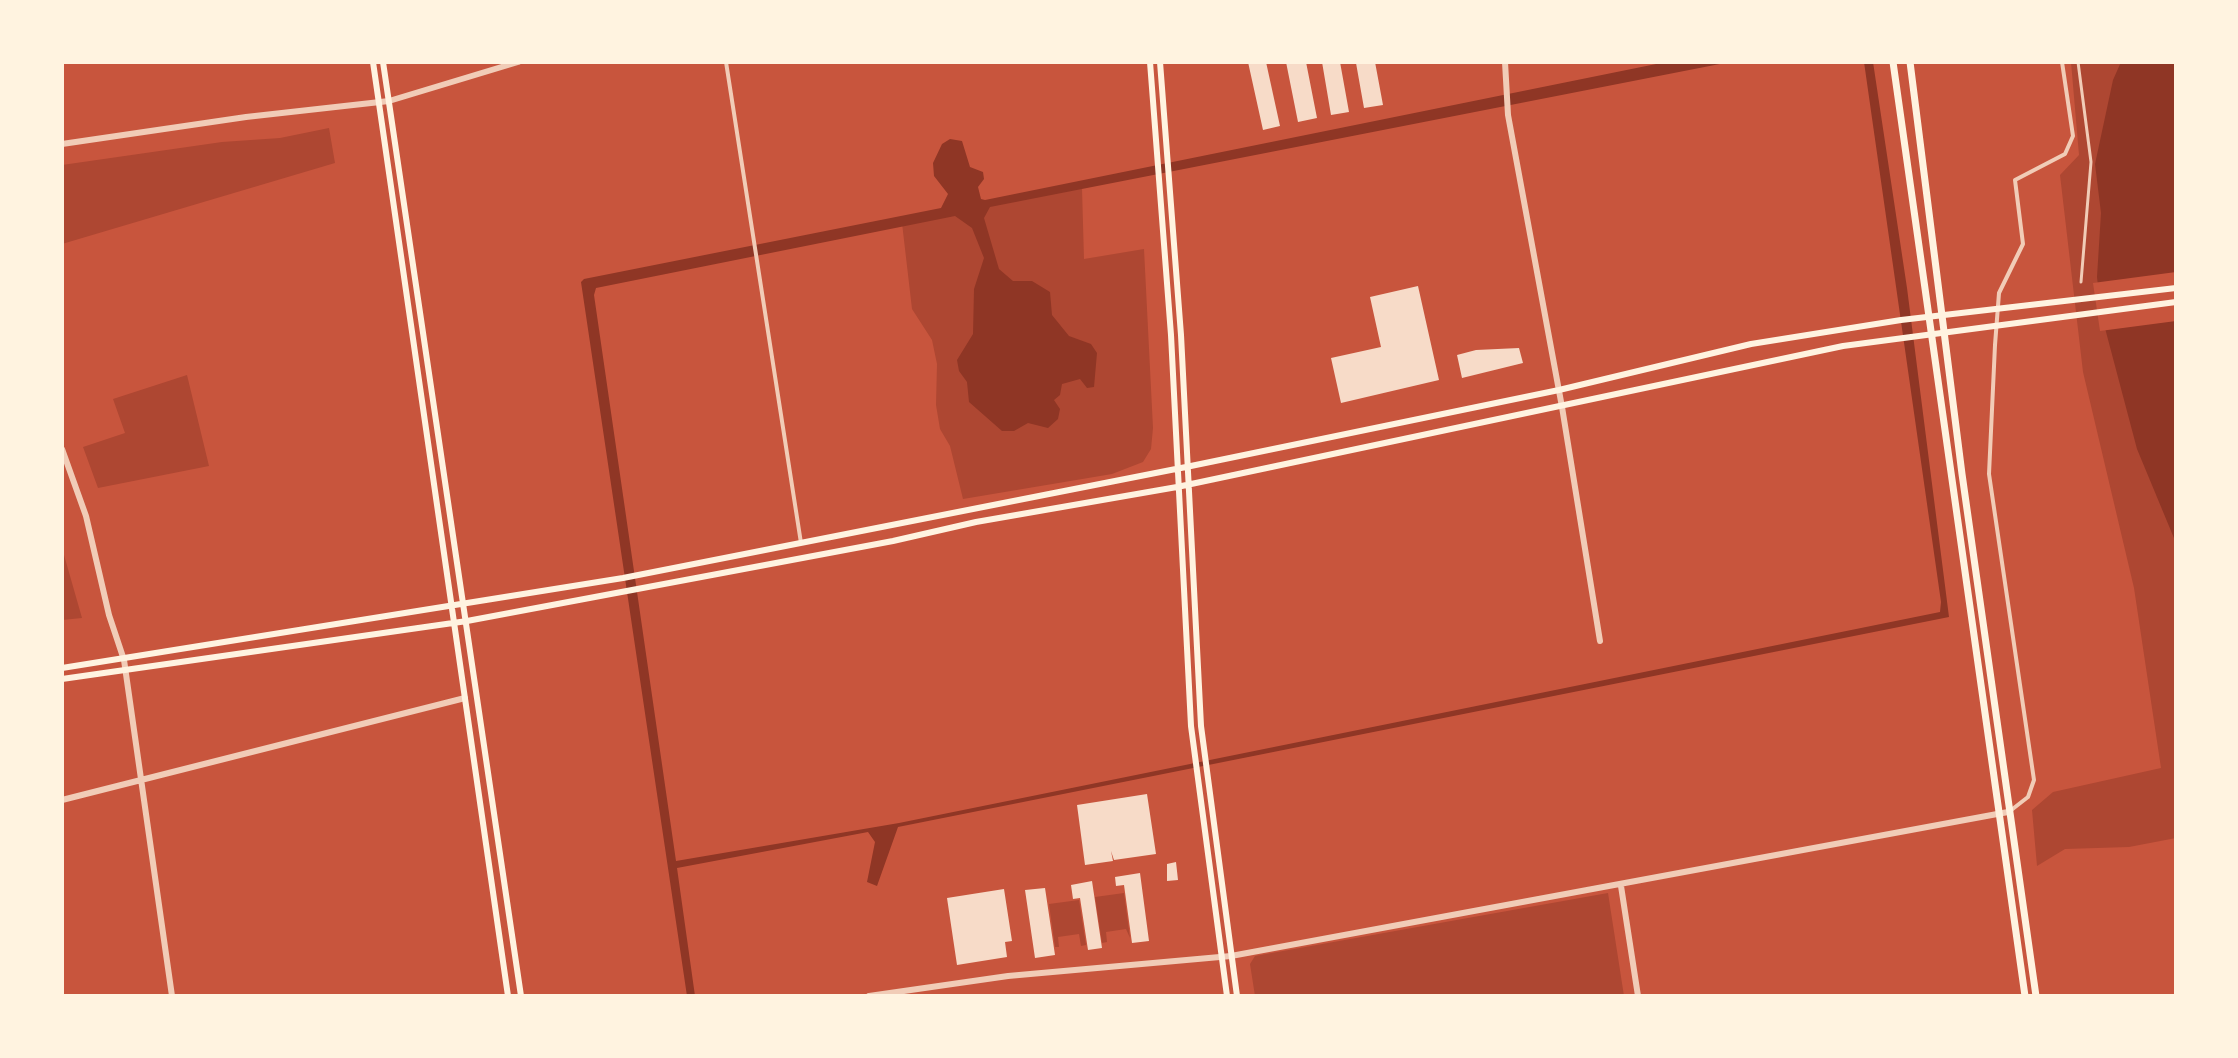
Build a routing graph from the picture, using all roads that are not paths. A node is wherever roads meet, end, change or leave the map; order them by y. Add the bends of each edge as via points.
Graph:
1 (373, 62) edge
2 (383, 62) edge
3 (518, 62) edge
4 (726, 62) edge
5 (1150, 62) edge
6 (1160, 62) edge
7 (1505, 62) edge
8 (1893, 62) edge
9 (1910, 62) edge
10 (2062, 62) edge
11 (2078, 62) edge
12 (389, 101) junction
13 (379, 103) junction
14 (62, 144) edge
15 (2081, 282) dead end
16 (2176, 288) edge
17 (2176, 302) edge
18 (1559, 390) junction
19 (1562, 407) junction
20 (62, 449) edge
21 (1186, 467) junction
22 (1176, 469) junction
23 (1187, 485) junction
24 (1177, 487) junction
25 (801, 543) junction
26 (463, 604) junction
27 (453, 607) junction
28 (467, 621) junction
29 (454, 622) junction
30 (1600, 641) dead end
31 (124, 660) junction
32 (62, 668) edge
33 (126, 671) junction
34 (62, 679) edge
35 (465, 698) junction
36 (139, 778) junction
37 (62, 800) edge
38 (2008, 812) junction
39 (1997, 814) junction
40 (1621, 886) junction
41 (1231, 956) junction
42 (1221, 957) junction
43 (951, 984) junction
44 (172, 996) edge
45 (508, 996) edge
46 (521, 996) edge
47 (869, 996) edge
48 (953, 996) edge
49 (1227, 996) edge
50 (1237, 996) edge
51 (1638, 996) edge
52 (2025, 996) edge
53 (2036, 996) edge

1 - 13 main road
2 - 12 main road
3 - 12 street
4 - 25 street
5 - 22 main road
6 - 21 main road
7 - 18 street via 1505,91
8 - 39 main road
9 - 38 main road
10 - 38 street via 2073,136 2065,154 2015,180 2022,252 1999,293 1998,306 1989,474 2034,780 2028,797
11 - 15 street via 2091,162
12 - 13 street
12 - 26 main road
13 - 14 street
13 - 27 main road
16 - 18 main road via 1901,320 1751,344
17 - 19 main road via 1813,352
18 - 19 street
18 - 21 main road
19 - 23 main road
19 - 30 street
20 - 31 street via 86,516
21 - 22 main road
21 - 23 main road
22 - 24 main road
22 - 25 main road
23 - 24 main road
23 - 41 main road via 1205,771
24 - 28 main road
24 - 42 main road via 1195,773
25 - 26 main road
26 - 27 main road
26 - 28 main road
27 - 29 main road
27 - 31 main road
28 - 29 main road
28 - 46 main road
29 - 33 main road
29 - 35 main road
31 - 32 main road
31 - 33 street
33 - 34 main road
33 - 36 street
35 - 36 street
35 - 45 main road
36 - 37 street
36 - 44 street
38 - 39 street
38 - 53 main road
39 - 40 street
39 - 52 main road
40 - 41 street
40 - 51 street
41 - 42 street
41 - 50 main road
42 - 43 street
42 - 49 main road
43 - 47 street
43 - 48 street

